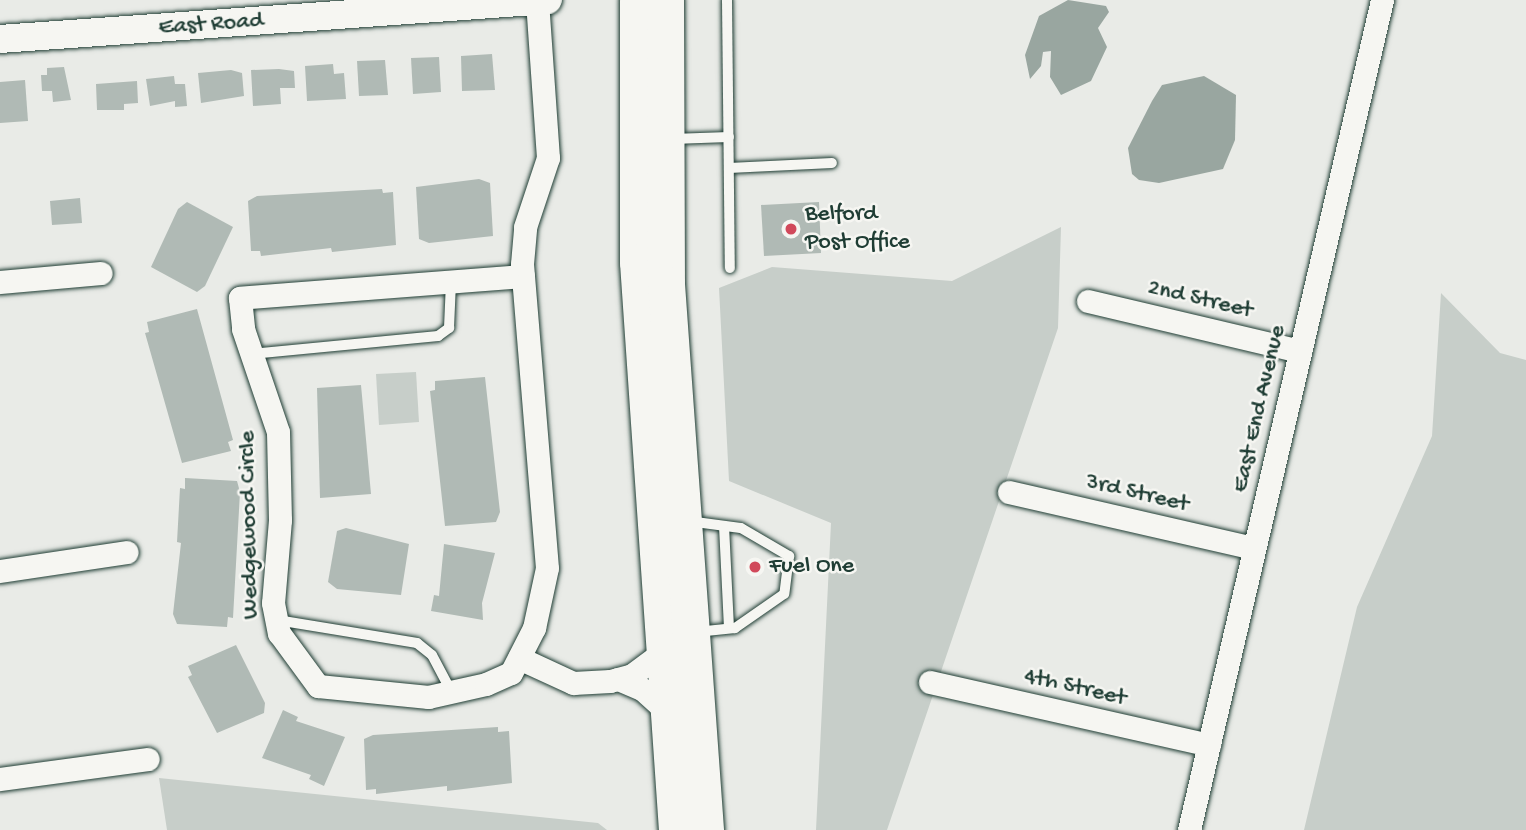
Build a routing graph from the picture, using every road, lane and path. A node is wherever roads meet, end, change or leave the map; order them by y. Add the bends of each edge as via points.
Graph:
1 (548, 0) edge
2 (638, 0) edge
3 (665, 0) edge
4 (727, 0) edge
5 (1382, 0) edge
6 (537, 1) edge
7 (287, 10) edge
8 (0, 39) edge
9 (729, 137) junction
10 (663, 140) junction
11 (832, 163) dead end
12 (729, 168) junction
13 (730, 268) dead end
14 (101, 273) dead end
15 (523, 276) junction
16 (0, 282) edge
17 (451, 282) junction
18 (1088, 301) dead end
19 (1300, 351) junction
20 (251, 354) junction
21 (1009, 492) dead end
22 (685, 521) junction
23 (724, 526) junction
24 (1254, 548) junction
25 (127, 552) dead end
26 (0, 571) edge
27 (276, 620) junction
28 (697, 637) junction
29 (519, 657) junction
30 (618, 679) junction
31 (930, 682) dead end
32 (452, 693) junction
33 (670, 714) junction
34 (1209, 745) junction
35 (148, 759) dead end
36 (0, 779) edge
37 (677, 830) edge
38 (705, 830) edge
39 (1189, 830) edge

1 - 6 street, East Road
2 - 28 highway via 638,262
3 - 10 highway
4 - 9 lane
5 - 19 street, East End Avenue
6 - 7 street, East Road
6 - 15 street, Wedgewood Circle via 548,158 525,227
7 - 8 street, East Road
9 - 10 lane
9 - 12 lane
10 - 22 highway via 666,284
11 - 12 lane
12 - 13 lane
14 - 16 street
15 - 17 street, Wedgewood Circle
15 - 29 street, Wedgewood Circle via 547,568 534,628
17 - 20 lane via 449,328 438,336
17 - 20 street, Wedgewood Circle via 240,298
18 - 19 street, 2nd Street
19 - 24 street, East End Avenue
20 - 27 street, Wedgewood Circle via 278,432
21 - 24 street, 3rd Street
22 - 23 lane
22 - 28 highway
23 - 28 lane
23 - 28 lane via 741,528 789,556 784,594
24 - 34 street, East End Avenue
25 - 26 street
27 - 32 lane via 417,643 432,655
27 - 32 street, Wedgewood Circle via 301,669 318,685 428,697
28 - 30 street
28 - 33 highway
28 - 38 highway
29 - 30 street via 573,683
29 - 32 street, Wedgewood Circle via 511,673
30 - 33 street via 642,689
31 - 34 street, 4th Street
33 - 37 highway
34 - 39 street, East End Avenue
35 - 36 street

